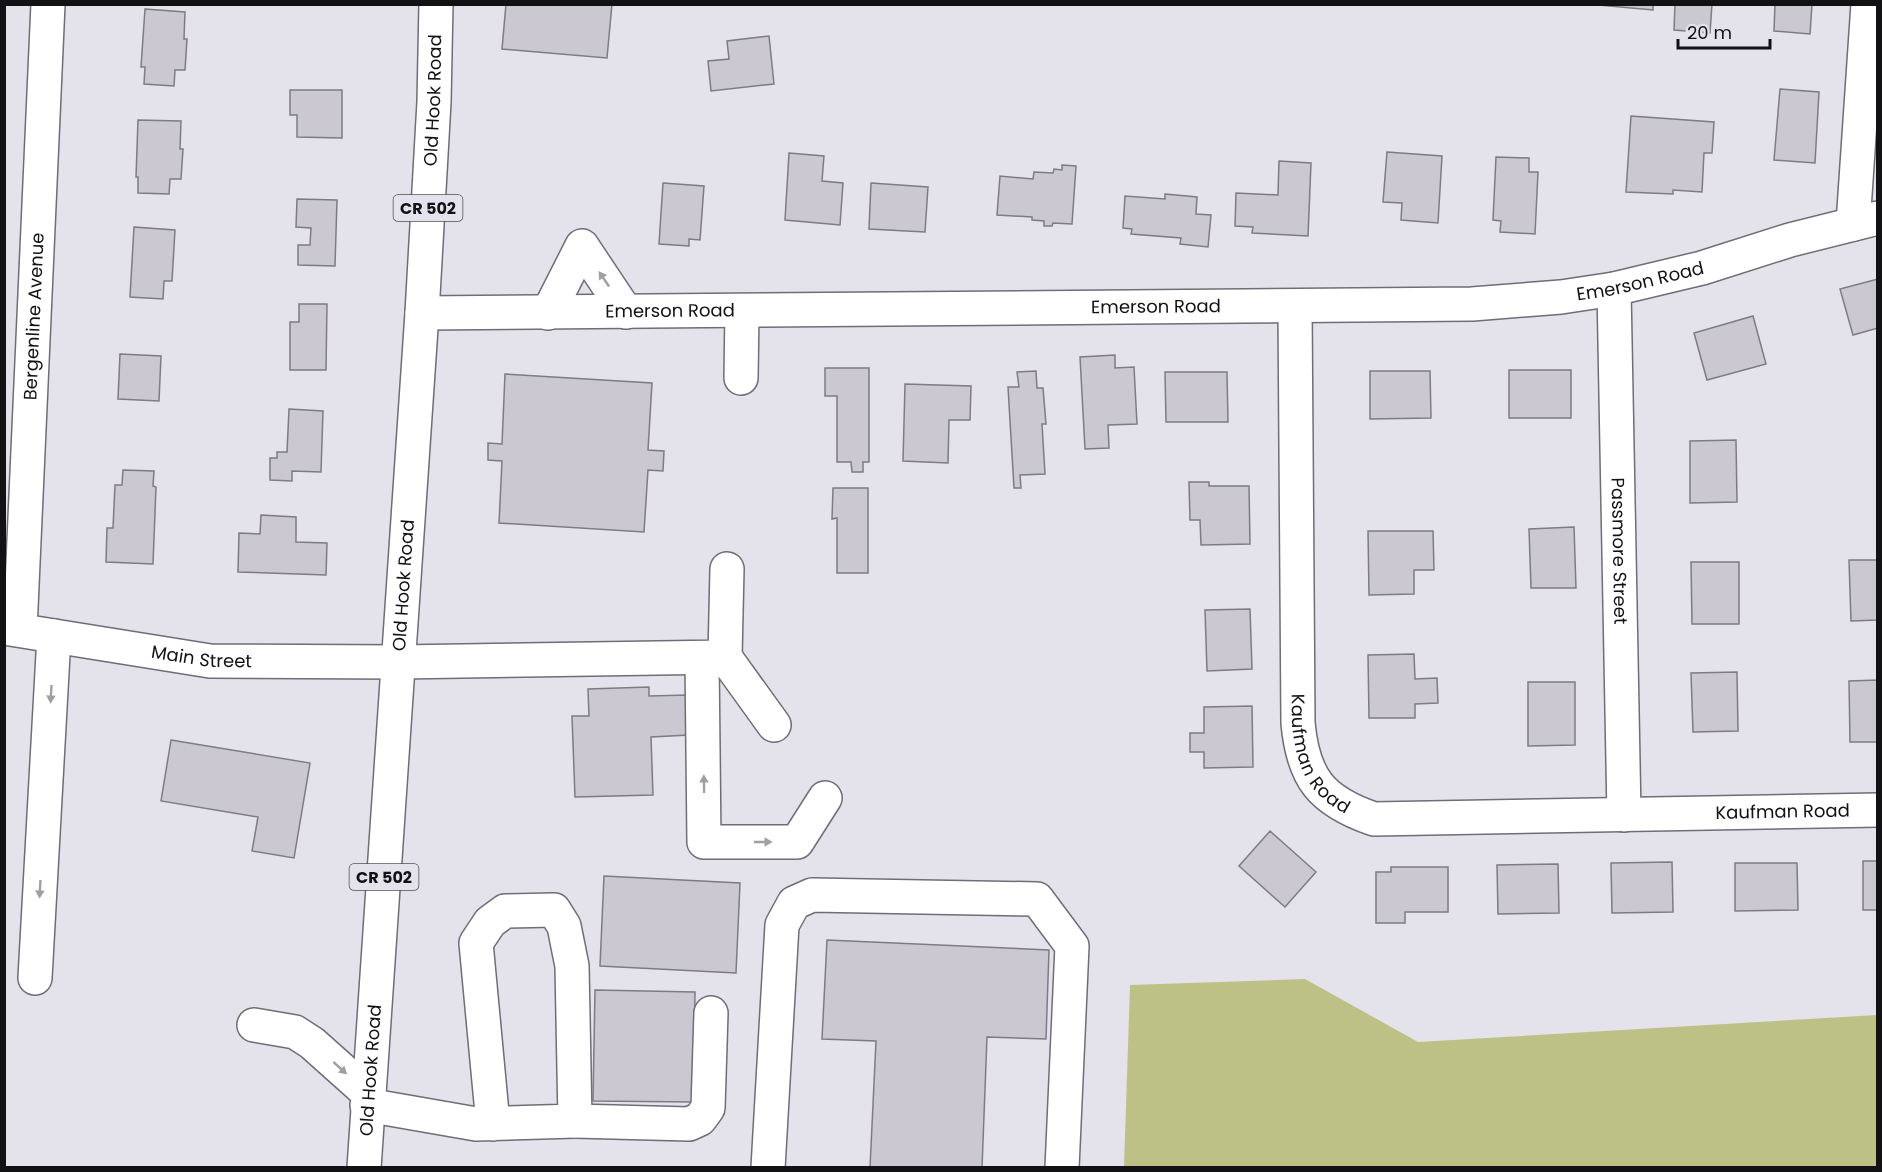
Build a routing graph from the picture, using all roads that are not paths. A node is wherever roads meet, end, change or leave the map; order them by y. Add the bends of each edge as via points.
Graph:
1 (48, 4) edge
2 (436, 4) edge
3 (1868, 4) edge
4 (1865, 221) edge
5 (1614, 289) junction
6 (1295, 307) junction
7 (742, 311) junction
8 (626, 312) junction
9 (422, 313) junction
10 (548, 313) junction
11 (741, 378) dead end
12 (727, 568) dead end
13 (12, 629) edge
14 (54, 636) junction
15 (714, 657) junction
16 (399, 662) junction
17 (774, 725) dead end
18 (825, 798) dead end
19 (1878, 810) edge
20 (1624, 815) junction
21 (35, 978) dead end
22 (711, 1013) dead end
23 (254, 1025) dead end
24 (368, 1099) junction
25 (575, 1121) junction
26 (493, 1124) junction
27 (363, 1167) edge
28 (768, 1167) edge
29 (1062, 1167) edge

1 - 13 street, Bergenline Avenue
2 - 9 street, Old Hook Road / CR 502
3 - 4 street
4 - 5 street, Emerson Road
5 - 6 street, Emerson Road via 1472,304
5 - 20 street, Passmore Street
6 - 7 street, Emerson Road
6 - 20 street, Kaufman Road via 1298,723 1300,750 1309,772 1324,792 1348,810 1374,819
7 - 8 street, Emerson Road
7 - 11 street
8 - 10 street, Emerson Road
8 -> 10 street via 582,246
9 - 10 street, Emerson Road
9 - 16 street, Old Hook Road / CR 502
12 - 15 street
13 - 14 street, Main Street
14 - 16 street, Main Street via 210,661
14 -> 21 street
15 - 16 street, Main Street
15 - 17 street
15 - 18 street via 704,842 797,842
16 - 24 street, Old Hook Road / CR 502
19 - 20 street, Kaufman Road
22 - 25 street via 708,1108 700,1119 688,1124
23 -> 24 street via 295,1032 312,1043
24 - 26 street via 476,1124
24 - 27 street, Old Hook Road / CR 502
25 - 26 street
25 - 26 street via 572,966 564,926 554,910 505,911 490,922 476,943
28 - 29 street via 782,925 794,903 812,895 1037,899 1072,945

